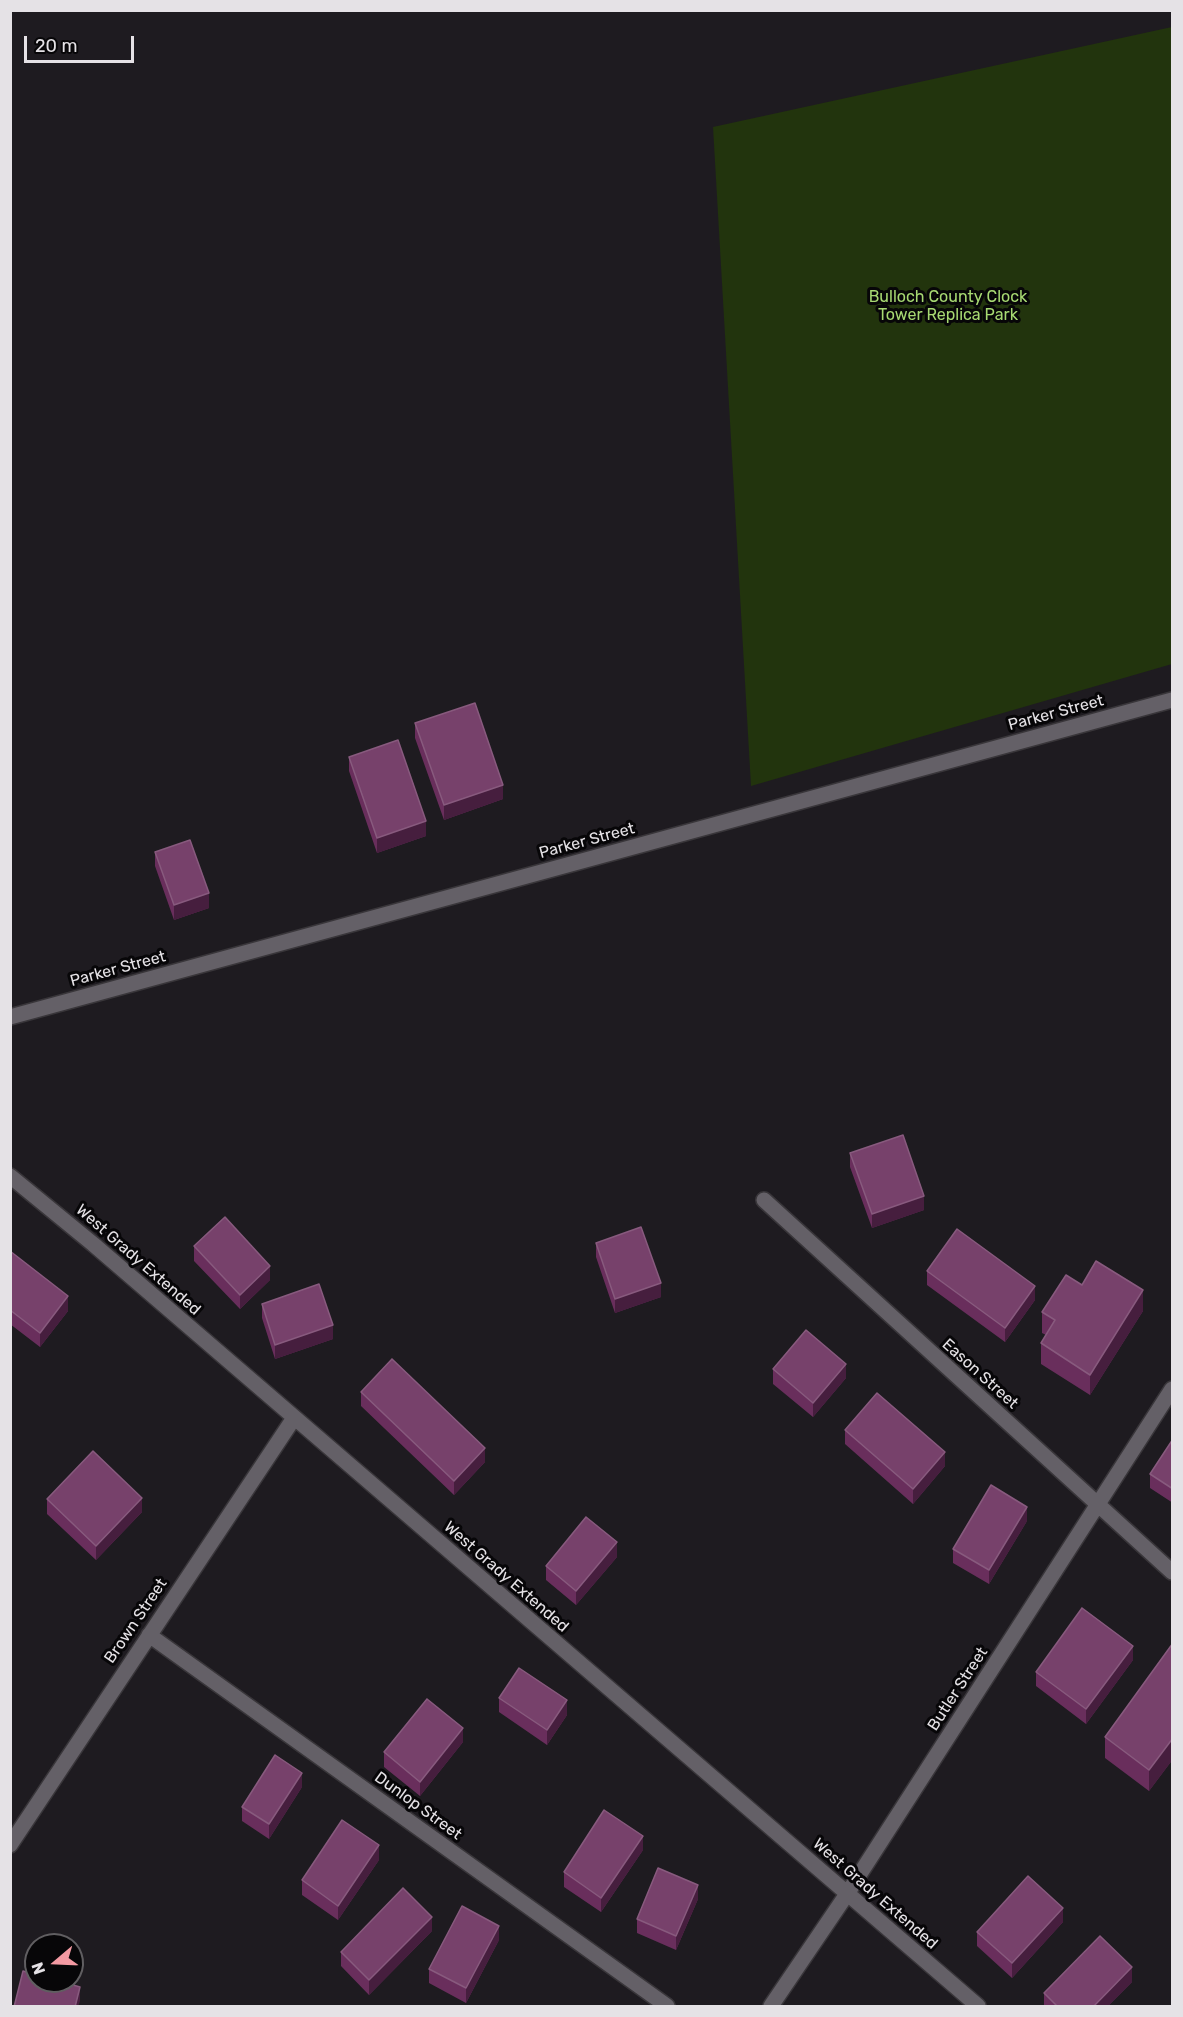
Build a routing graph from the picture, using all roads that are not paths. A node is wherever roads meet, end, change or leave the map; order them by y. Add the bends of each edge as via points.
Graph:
1 (1173, 700) edge
2 (10, 1017) edge
3 (10, 1176) edge
4 (764, 1200) dead end
5 (1173, 1389) edge
6 (294, 1418) junction
7 (1098, 1506) junction
8 (1173, 1572) edge
9 (148, 1635) junction
10 (10, 1845) edge
11 (848, 1894) junction
12 (667, 2007) edge
13 (771, 2007) edge
14 (978, 2007) edge

1 - 2 street, Parker Street
3 - 6 street, West Grady Extended
4 - 7 street, Eason Street
5 - 7 street, Butler Street
6 - 9 street, Brown Street
6 - 11 street, West Grady Extended
7 - 8 street, Eason Street
7 - 11 street, Butler Street
9 - 10 street, Brown Street
9 - 12 street, Dunlop Street
11 - 13 street, Butler Street
11 - 14 street, West Grady Extended

